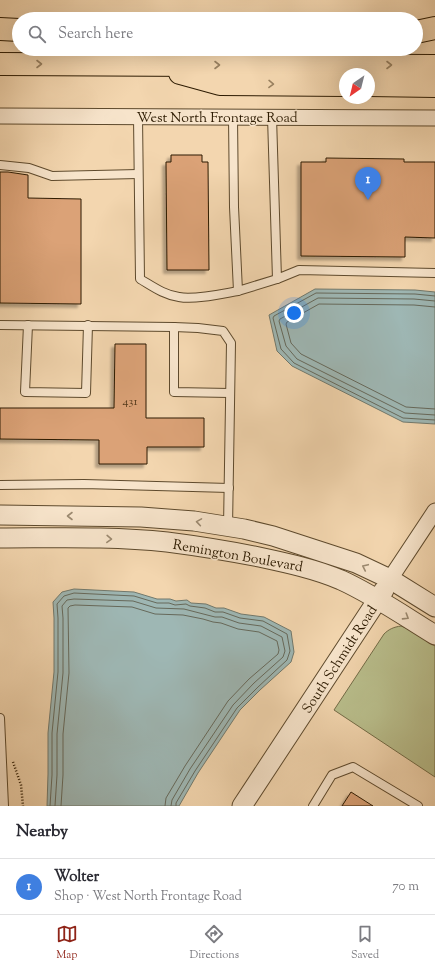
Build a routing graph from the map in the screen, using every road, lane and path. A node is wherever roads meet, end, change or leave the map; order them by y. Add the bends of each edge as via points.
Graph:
1 (435, 28) edge
2 (0, 29) edge
3 (12, 30) edge
4 (423, 31) edge
5 (423, 32) edge
6 (435, 33) edge
7 (0, 64) edge
8 (150, 65) junction
9 (435, 66) edge
10 (339, 85) edge
11 (375, 85) edge
12 (435, 86) edge
13 (0, 116) edge
14 (138, 117) junction
15 (233, 117) junction
16 (272, 117) junction
17 (435, 118) edge
18 (0, 165) edge
19 (138, 174) junction
20 (435, 273) edge
21 (277, 279) junction
22 (238, 291) junction
23 (0, 325) edge
24 (28, 325) junction
25 (88, 325) junction
26 (174, 327) junction
27 (230, 393) junction
28 (0, 485) edge
29 (229, 488) junction
30 (0, 515) edge
31 (433, 518) edge
32 (228, 527) junction
33 (0, 538) edge
34 (390, 580) junction
35 (378, 600) junction
36 (435, 607) edge
37 (435, 635) edge
38 (0, 718) edge
39 (2, 754) junction
40 (4, 806) edge
41 (22, 806) edge
42 (242, 806) edge
43 (313, 806) edge
44 (418, 806) edge

1 - 4 highway
2 - 3 highway
5 - 6 highway
7 -> 8 highway
8 -> 9 highway
8 -> 10 highway via 220,84
11 - 12 highway
13 - 14 street, West North Frontage Road
14 - 15 street, West North Frontage Road
14 - 19 lane
15 - 16 street, West North Frontage Road
15 - 22 lane
16 - 17 street, West North Frontage Road
16 - 21 lane
18 - 19 lane via 29,168 52,176
19 - 22 lane via 140,279 179,298
20 - 21 lane via 299,270
21 - 22 lane
23 - 24 lane
24 - 25 lane
24 - 25 lane via 25,392 86,393
25 - 26 lane
26 - 27 lane via 223,331 231,343
26 - 27 lane via 174,392
27 - 29 lane
28 - 29 lane via 84,484
29 - 32 lane
32 -> 30 street, Remington Boulevard via 141,516
31 - 34 street, South Schmidt Road
34 -> 32 street, Remington Boulevard via 332,554 273,536
33 -> 35 street, Remington Boulevard via 111,538 225,550 312,569 342,580
34 - 35 street, South Schmidt Road
34 - 36 street, Remington Boulevard
35 -> 37 street, Remington Boulevard
35 - 42 street, South Schmidt Road
38 - 39 lane
39 - 40 lane
39 - 41 path via 11,757 21,785
43 - 44 lane via 332,775 353,766

